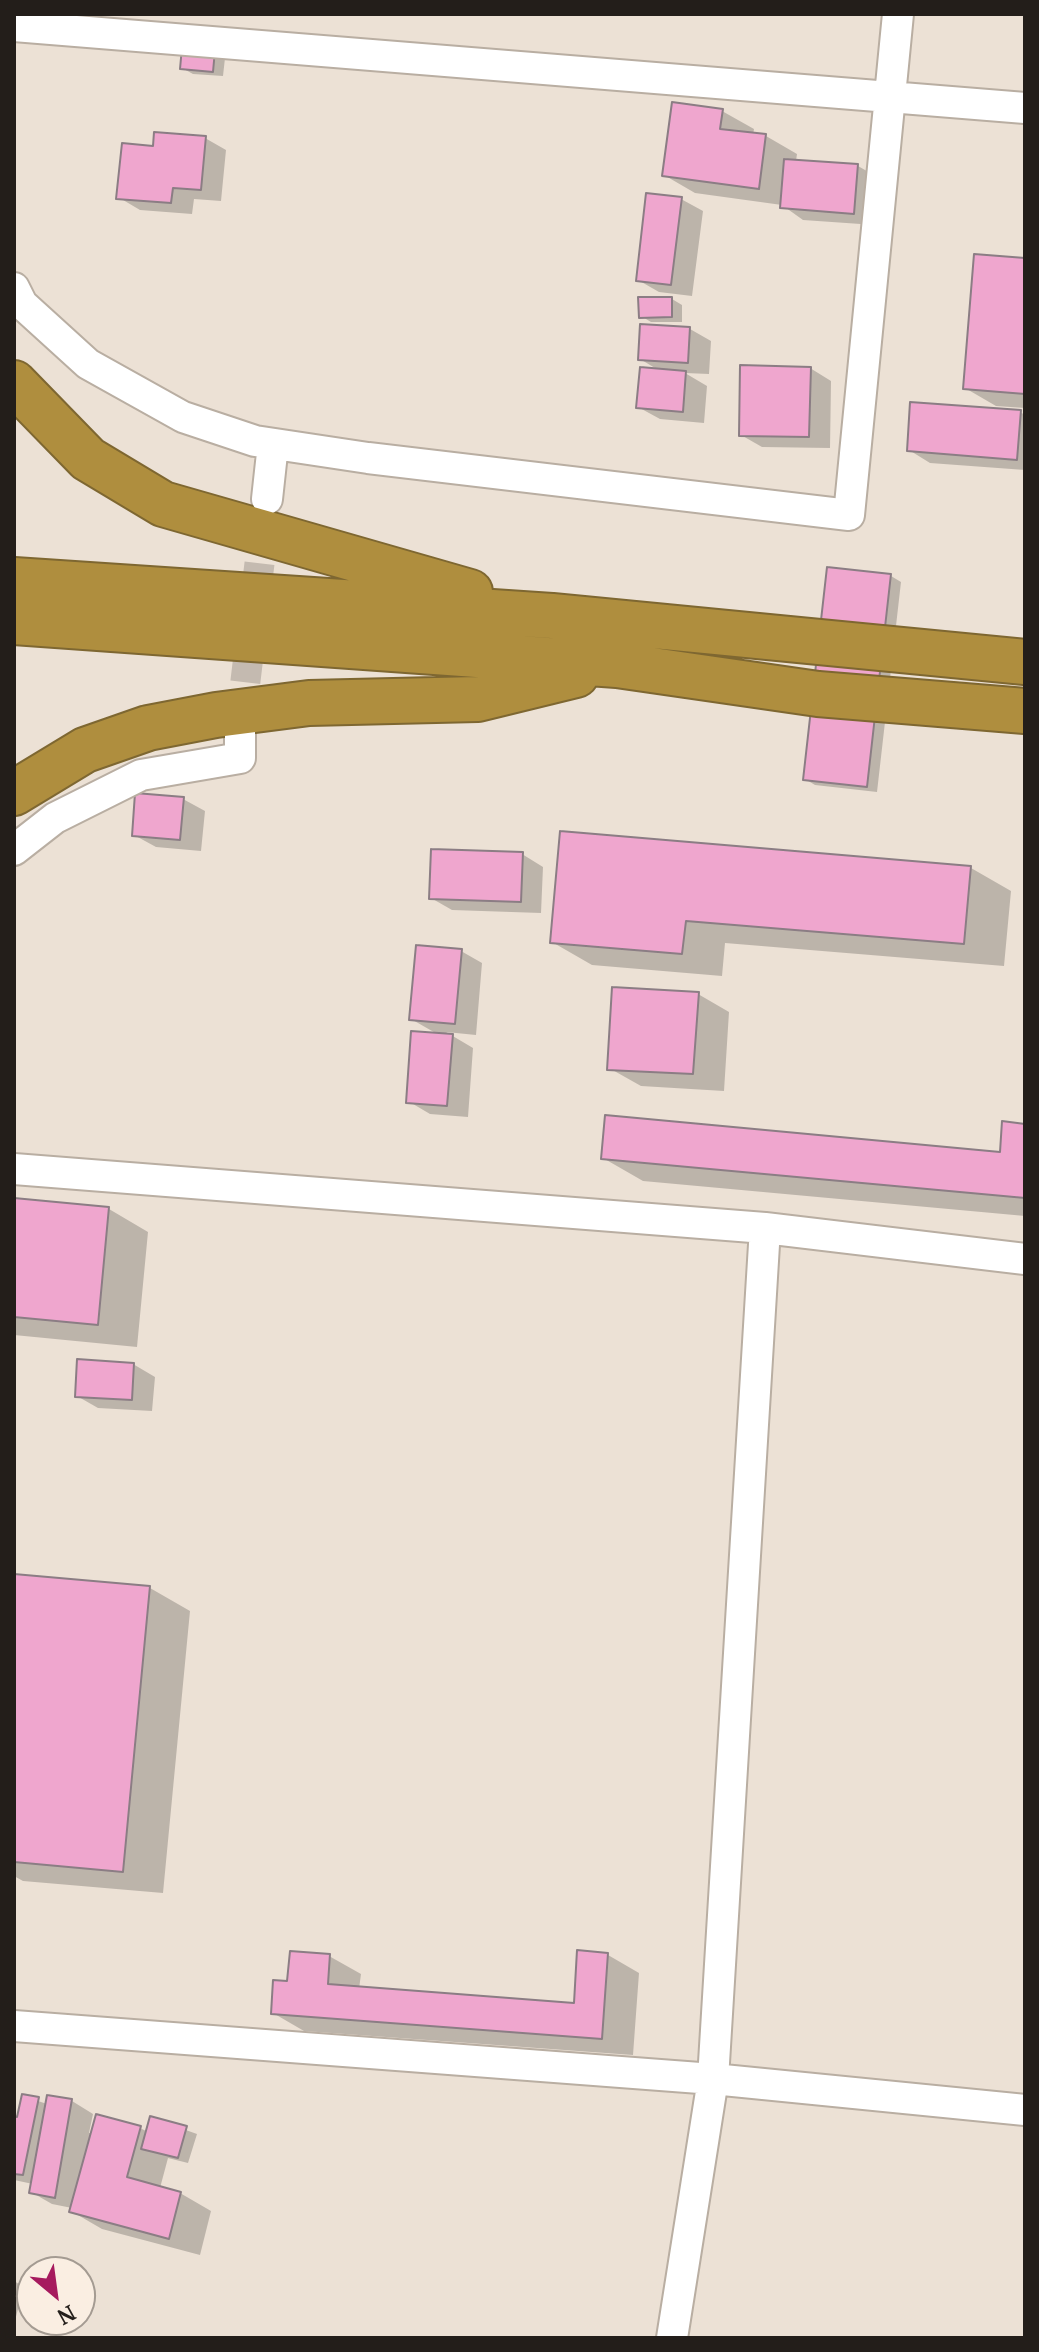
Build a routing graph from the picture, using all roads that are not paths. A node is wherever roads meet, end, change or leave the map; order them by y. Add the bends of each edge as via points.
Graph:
1 (898, 14) edge
2 (14, 26) edge
3 (890, 95) junction
4 (1025, 108) edge
5 (14, 288) edge
6 (14, 383) edge
7 (273, 444) junction
8 (267, 499) tunnel mouth
9 (14, 580) edge
10 (552, 616) junction
11 (14, 622) edge
12 (1025, 662) edge
13 (617, 665) junction
14 (1025, 711) edge
15 (240, 731) tunnel mouth
16 (14, 793) edge
17 (14, 850) edge
18 (14, 1169) edge
19 (765, 1228) junction
20 (1025, 1259) edge
21 (14, 2026) edge
22 (713, 2079) junction
23 (1025, 2110) edge
24 (672, 2338) edge

1 - 3 street
2 - 3 street
3 - 4 street
3 - 7 street via 849,515
5 - 7 street via 22,304 88,364 183,417
6 - 10 highway via 88,459 163,504
7 - 8 street
9 - 10 highway
10 - 12 highway
11 - 13 highway
13 - 14 highway via 818,694
13 - 16 highway via 478,699 309,703 148,728 85,750
15 - 17 street via 240,758 141,775 55,818
18 - 19 street
19 - 20 street
19 - 22 street
21 - 22 street
22 - 23 street
22 - 24 street

